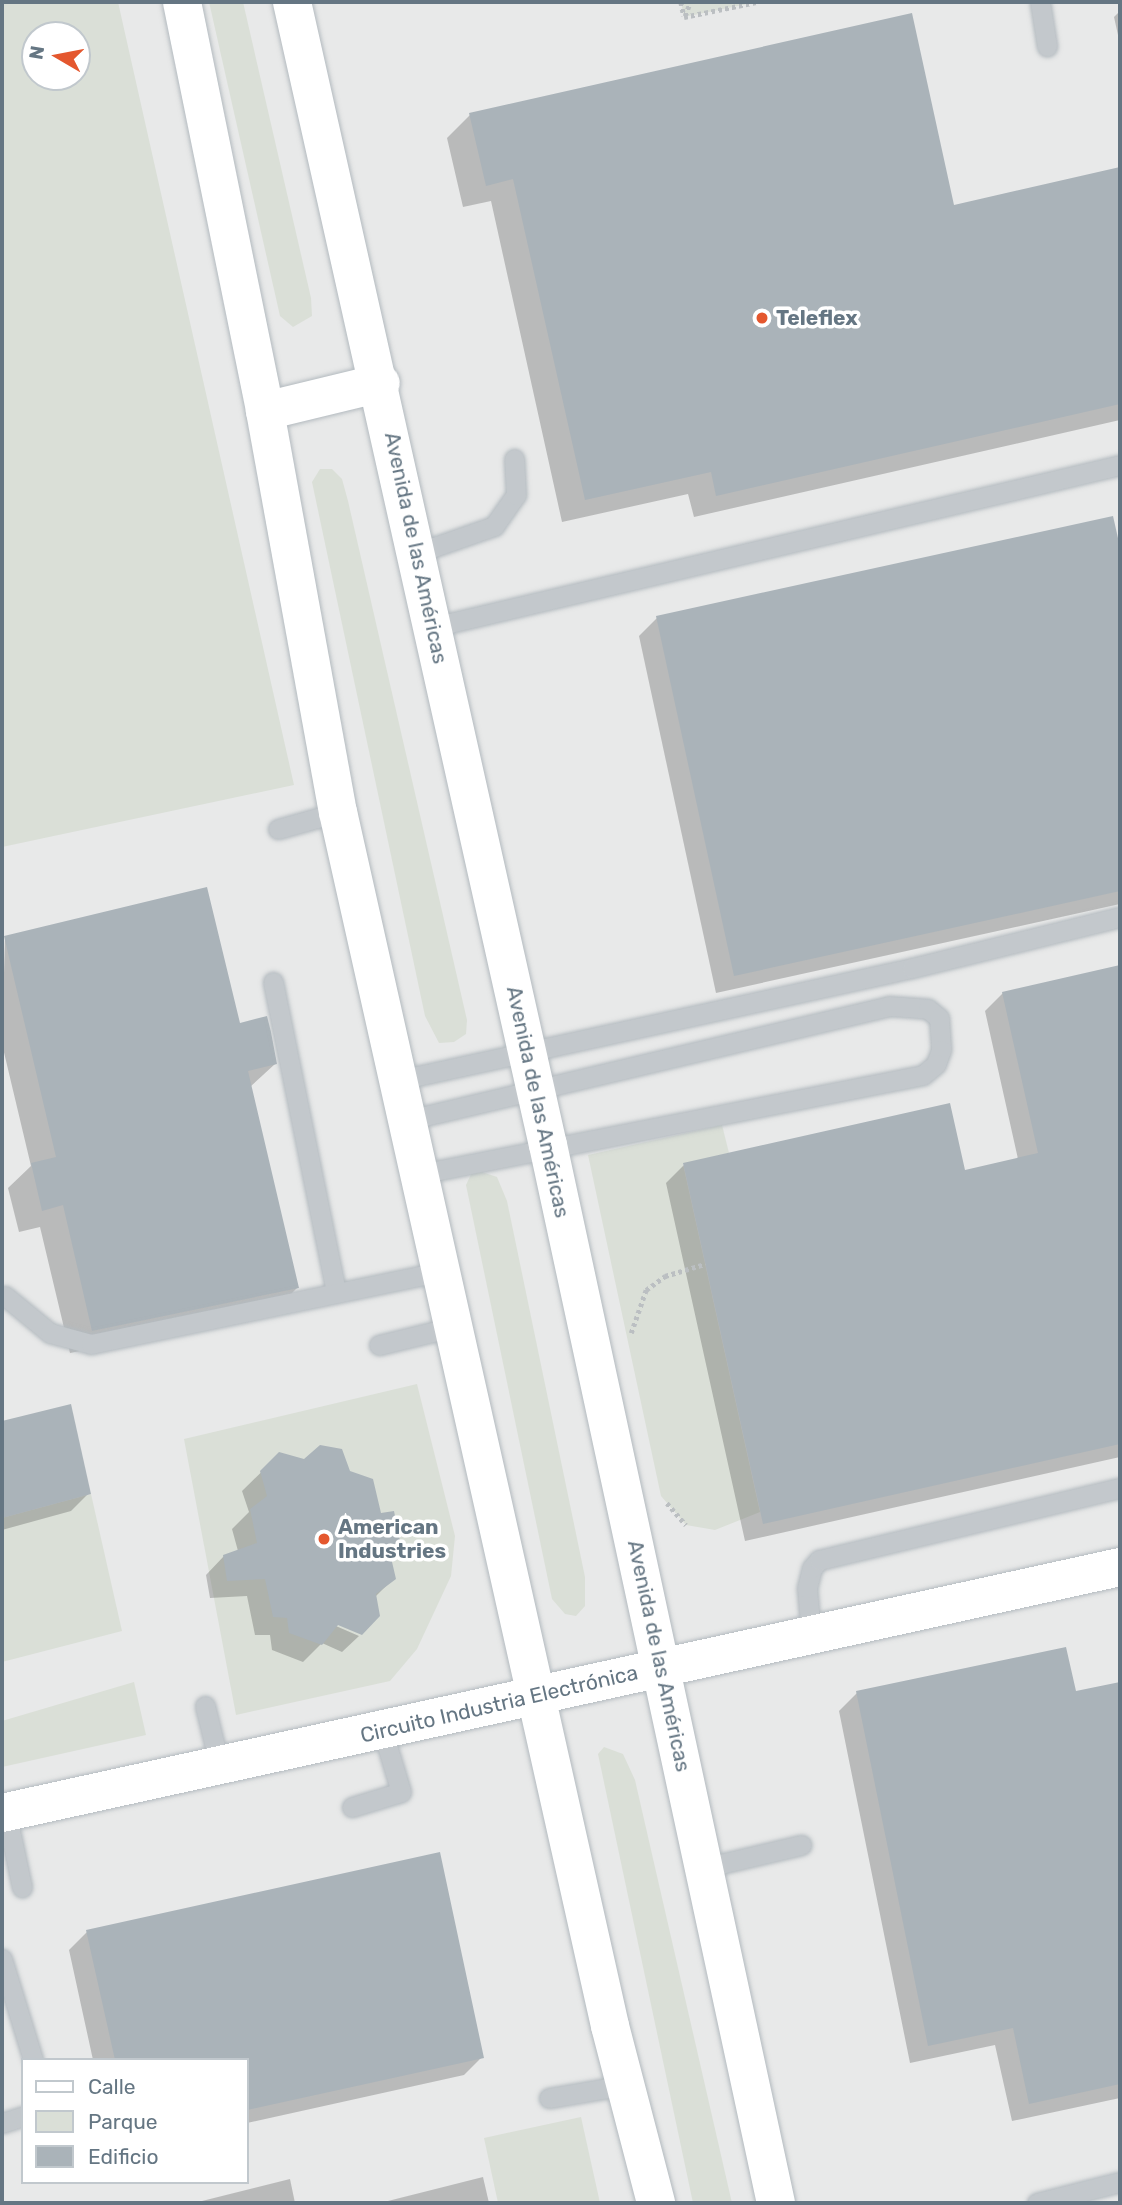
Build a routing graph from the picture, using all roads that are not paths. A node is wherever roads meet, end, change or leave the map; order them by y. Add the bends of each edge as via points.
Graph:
1 (182, 2) edge
2 (292, 2) edge
3 (1040, 2) edge
4 (1047, 46) dead end
5 (380, 383) junction
6 (265, 411) junction
7 (514, 459) dead end
8 (1120, 465) edge
9 (417, 553) junction
10 (433, 627) junction
11 (338, 812) junction
12 (278, 829) dead end
13 (1120, 917) edge
14 (273, 982) dead end
15 (527, 1052) junction
16 (399, 1080) junction
17 (535, 1089) junction
18 (408, 1120) junction
19 (548, 1146) junction
20 (420, 1174) junction
21 (440, 1272) junction
22 (336, 1293) junction
23 (5, 1296) dead end
24 (453, 1327) junction
25 (379, 1345) dead end
26 (1120, 1488) edge
27 (1120, 1567) edge
28 (811, 1634) junction
29 (662, 1667) junction
30 (535, 1698) junction
31 (205, 1706) dead end
32 (382, 1729) junction
33 (220, 1767) junction
34 (352, 1807) dead end
35 (4, 1812) edge
36 (801, 1845) dead end
37 (703, 1868) junction
38 (22, 1887) dead end
39 (2, 1959) edge
40 (32, 2058) edge
41 (626, 2085) junction
42 (549, 2098) dead end
43 (21, 2117) edge
44 (2, 2123) edge
45 (1120, 2182) edge
46 (656, 2203) edge
47 (776, 2203) edge
48 (1037, 2203) edge

1 - 6 main road
2 - 5 main road, Avenida de las Américas
3 - 4 lane
5 - 6 main road
5 - 9 main road, Avenida de las Américas
6 - 11 main road
7 - 9 lane via 516,495 494,526
8 - 10 lane
9 - 10 main road, Avenida de las Américas
10 - 15 main road, Avenida de las Américas
11 - 12 lane
11 - 16 main road
13 - 15 lane via 912,968
14 - 22 lane
15 - 16 lane
15 - 17 main road, Avenida de las Américas
16 - 18 main road
17 - 18 lane
17 - 19 main road, Avenida de las Américas
17 - 19 lane via 889,1006 928,1009 939,1018 941,1050 936,1064 923,1075
18 - 20 main road
19 - 20 lane
19 - 29 main road, Avenida de las Américas
20 - 21 main road
21 - 22 lane
21 - 24 main road
22 - 23 lane via 91,1344 50,1334
24 - 25 lane
24 - 30 main road
26 - 28 lane via 819,1560 807,1588
27 - 28 main road, Circuito Industria Electrónica
28 - 29 main road, Circuito Industria Electrónica
29 - 30 main road, Circuito Industria Electrónica
29 - 37 main road, Avenida de las Américas
30 - 32 main road, Circuito Industria Electrónica
30 - 41 main road
31 - 33 lane
32 - 33 main road, Circuito Industria Electrónica
32 - 34 lane via 401,1792
33 - 35 main road, Circuito Industria Electrónica
35 - 38 lane
36 - 37 lane
37 - 47 main road, Avenida de las Américas
39 - 40 lane
41 - 42 lane
41 - 46 main road
43 - 44 lane
45 - 48 lane

